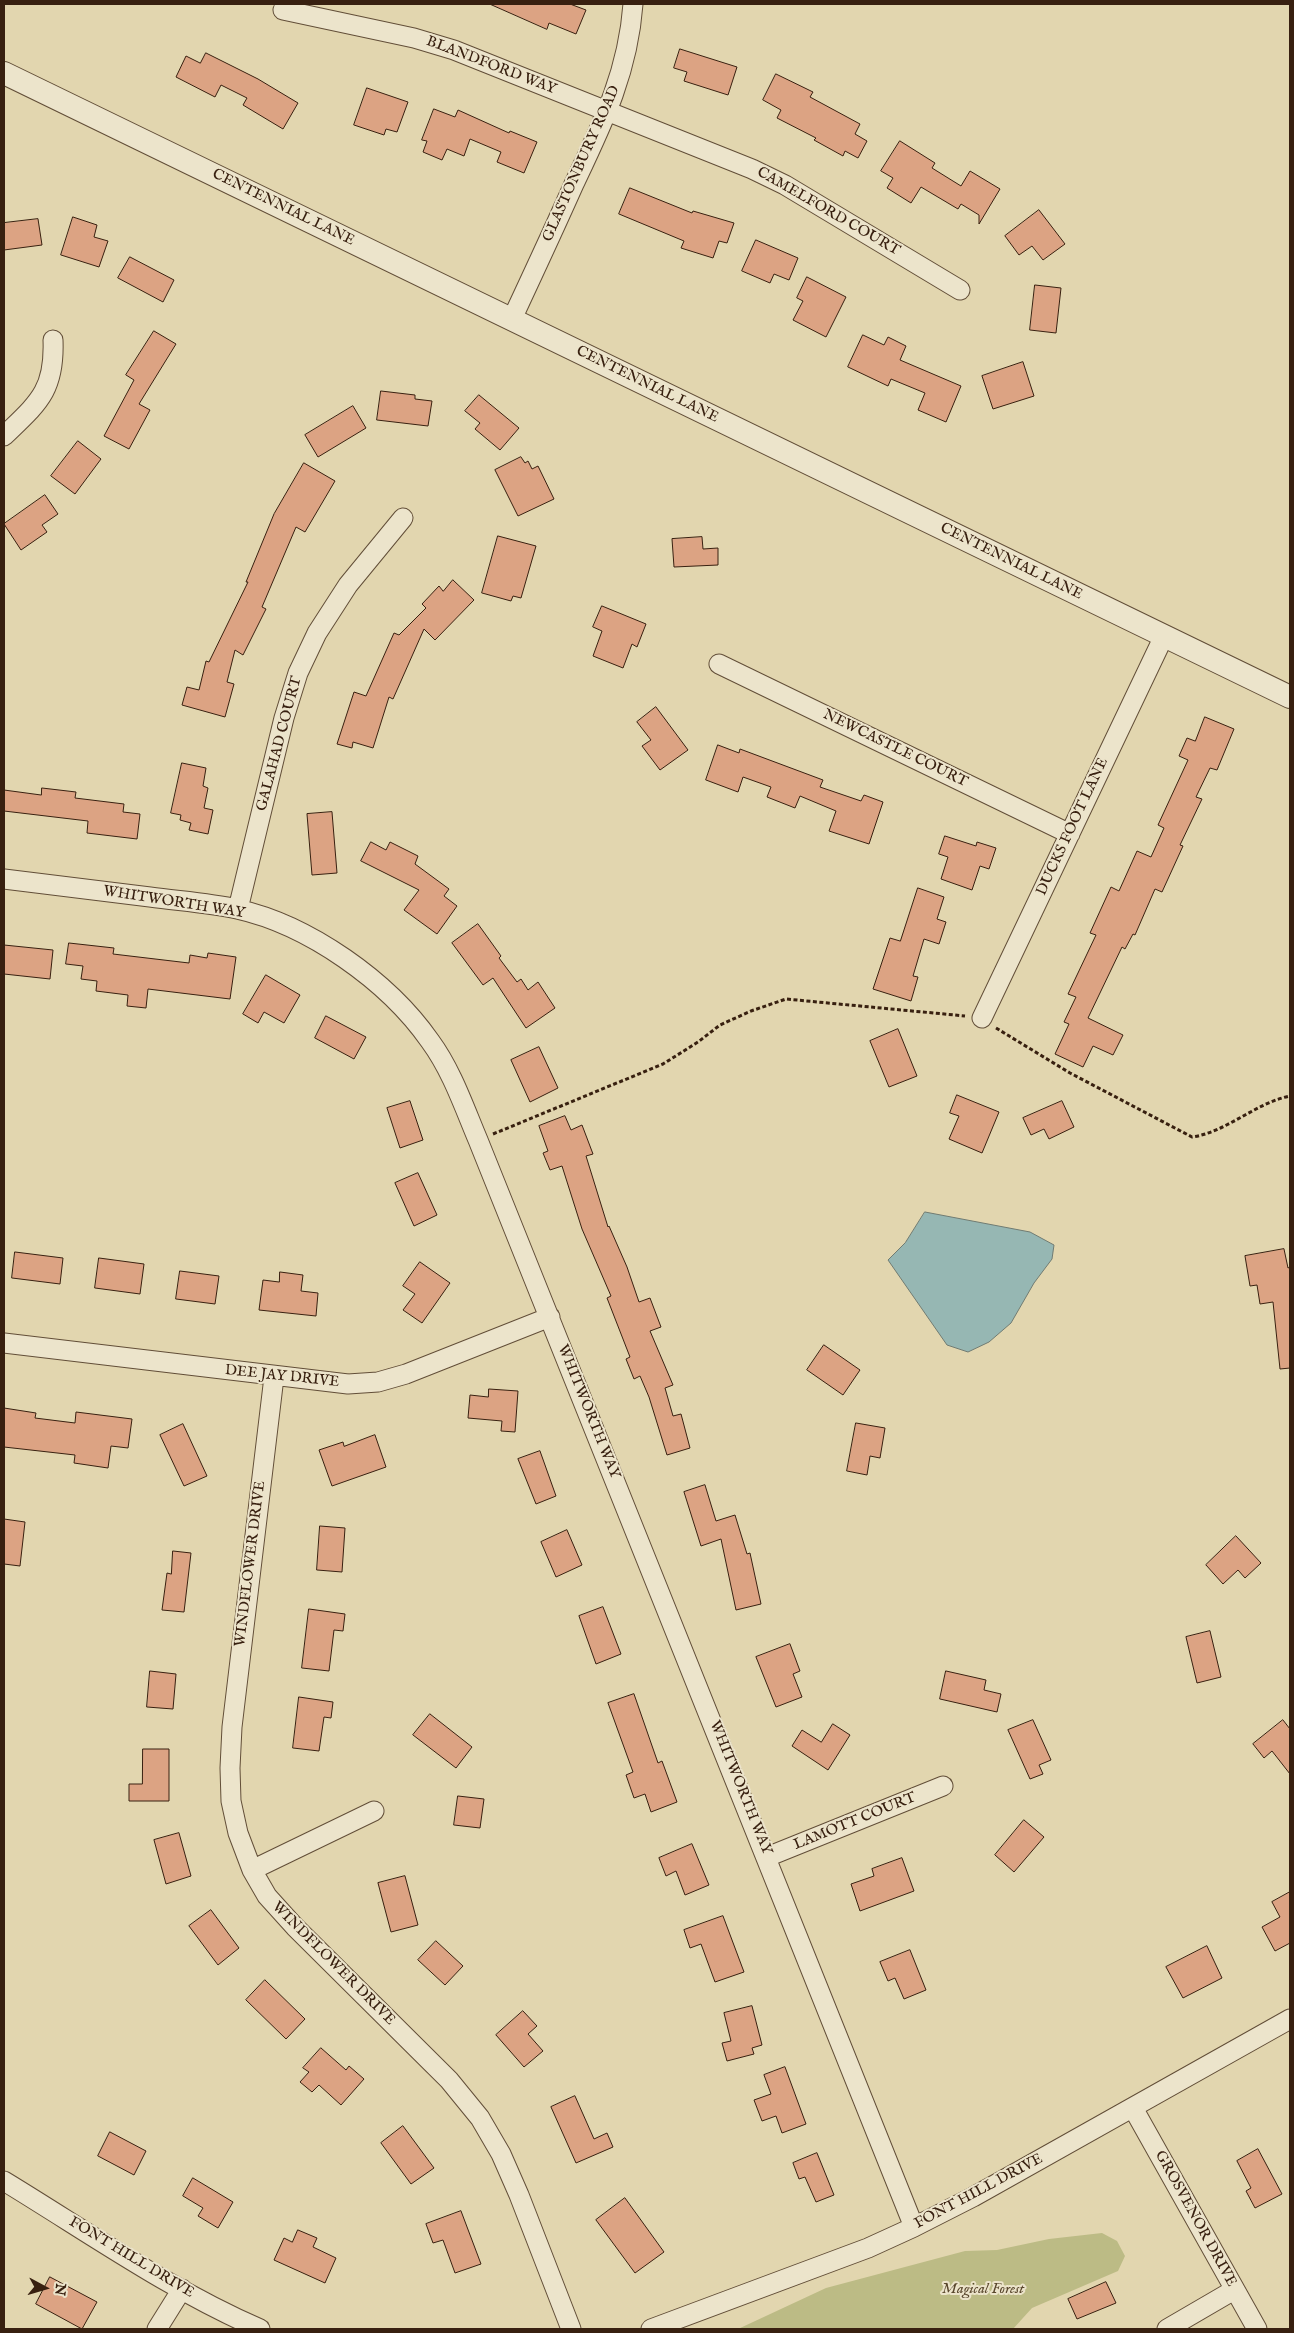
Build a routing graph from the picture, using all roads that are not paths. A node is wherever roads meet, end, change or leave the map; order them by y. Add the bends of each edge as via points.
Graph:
1 (633, 4) edge
2 (283, 10) dead end
3 (4, 73) edge
4 (608, 111) junction
5 (960, 290) dead end
6 (512, 319) junction
7 (52, 340) dead end
8 (4, 436) edge
9 (403, 518) dead end
10 (1164, 636) junction
11 (719, 664) dead end
12 (1290, 697) edge
13 (1070, 834) junction
14 (4, 879) edge
15 (238, 909) junction
16 (982, 1018) road end
17 (550, 1316) junction
18 (4, 1343) edge
19 (274, 1377) junction
20 (943, 1786) dead end
21 (374, 1811) dead end
22 (767, 1857) junction
23 (252, 1870) junction
24 (1290, 2019) edge
25 (1133, 2108) junction
26 (4, 2181) edge
27 (914, 2227) junction
28 (182, 2289) junction
29 (1234, 2290) junction
30 (157, 2329) edge
31 (260, 2329) edge
32 (572, 2329) edge
33 (651, 2329) edge
34 (1167, 2329) edge
35 (1257, 2329) edge

1 - 4 street, GLASTONBURY ROAD via 623,70
2 - 4 street, BLANDFORD WAY via 414,38 454,50
3 - 6 street, CENTENNIAL LANE
4 - 5 street, CAMELFORD COURT via 785,185
4 - 6 street, GLASTONBURY ROAD
6 - 10 street, CENTENNIAL LANE
7 - 8 street via 54,363 49,382 35,406
9 - 15 street, GALAHAD COURT via 348,585 318,633 298,674 284,718
10 - 12 street, CENTENNIAL LANE
10 - 13 street, DUCKS FOOT LANE
11 - 13 street, NEWCASTLE COURT
13 - 16 street, DUCKS FOOT LANE
14 - 15 street, WHITWORTH WAY
15 - 17 street, WHITWORTH WAY via 285,926 327,947 365,973 400,1005 431,1042 457,1088
17 - 19 street, DEE JAY DRIVE via 406,1374 378,1382 348,1384
17 - 22 street, WHITWORTH WAY
18 - 19 street, DEE JAY DRIVE
19 - 23 street, WINDFLOWER DRIVE via 232,1727 230,1768 231,1801 238,1833
20 - 22 street, LAMOTT COURT
21 - 23 street
22 - 27 street, WHITWORTH WAY
23 - 32 street, WINDFLOWER DRIVE via 267,1896 294,1927 449,2080 480,2118 516,2187
24 - 25 street, FONT HILL DRIVE
25 - 27 street, FONT HILL DRIVE
25 - 29 street, GROSVENOR DRIVE
26 - 28 street, FONT HILL DRIVE
27 - 33 street, FONT HILL DRIVE
28 - 30 street
28 - 31 street, FONT HILL DRIVE
29 - 34 street
29 - 35 street, GROSVENOR DRIVE

